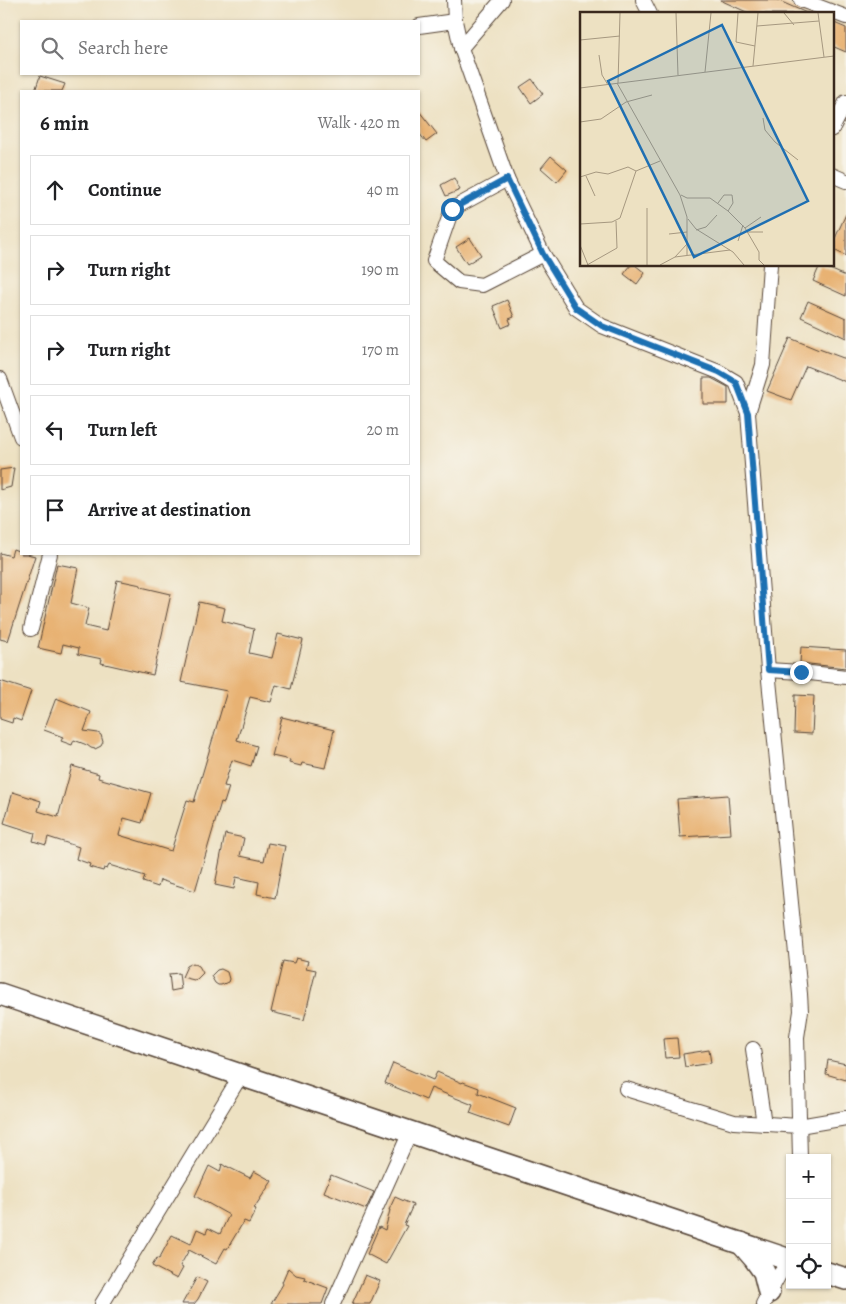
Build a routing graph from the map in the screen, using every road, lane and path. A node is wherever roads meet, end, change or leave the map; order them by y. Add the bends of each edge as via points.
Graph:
1 (454, 0) edge
2 (502, 0) edge
3 (643, 0) edge
4 (801, 0) edge
5 (649, 12) edge
6 (833, 12) edge
7 (834, 12) edge
8 (846, 17) edge
9 (455, 21) junction
10 (420, 26) edge
11 (462, 48) junction
12 (846, 102) edge
13 (834, 125) edge
14 (834, 176) edge
15 (507, 179) junction
16 (846, 181) edge
17 (543, 254) junction
18 (770, 266) edge
19 (0, 379) edge
20 (748, 413) junction
21 (20, 434) edge
22 (50, 555) edge
23 (31, 629) dead end
24 (768, 670) junction
25 (846, 677) edge
26 (0, 994) edge
27 (753, 1049) dead end
28 (241, 1075) junction
29 (626, 1089) dead end
30 (846, 1118) edge
31 (764, 1124) junction
32 (799, 1126) junction
33 (410, 1132) junction
34 (800, 1154) edge
35 (741, 1243) junction
36 (786, 1259) edge
37 (786, 1265) edge
38 (831, 1274) edge
39 (846, 1279) edge
40 (766, 1298) edge
41 (102, 1304) edge
42 (333, 1304) edge

1 - 9 street
2 - 11 street
3 - 5 street
4 - 6 street
7 - 8 street
9 - 10 street
9 - 11 street
11 - 15 street
12 - 13 street
14 - 16 street
15 - 17 street
15 - 17 street via 452,209 434,261 459,282 482,285
17 - 20 street via 576,308 602,326 719,372 736,382
18 - 20 street via 762,365
19 - 21 street
20 - 24 street
22 - 23 street
24 - 25 street
24 - 32 street via 800,994 797,1037
26 - 28 main road
27 - 31 street
28 - 33 main road
28 - 41 street
29 - 31 street via 734,1122
30 - 32 street
31 - 32 street
32 - 34 street
33 - 35 main road
33 - 42 street
35 - 36 main road
35 - 40 main road via 764,1272
37 - 40 street
38 - 39 main road

